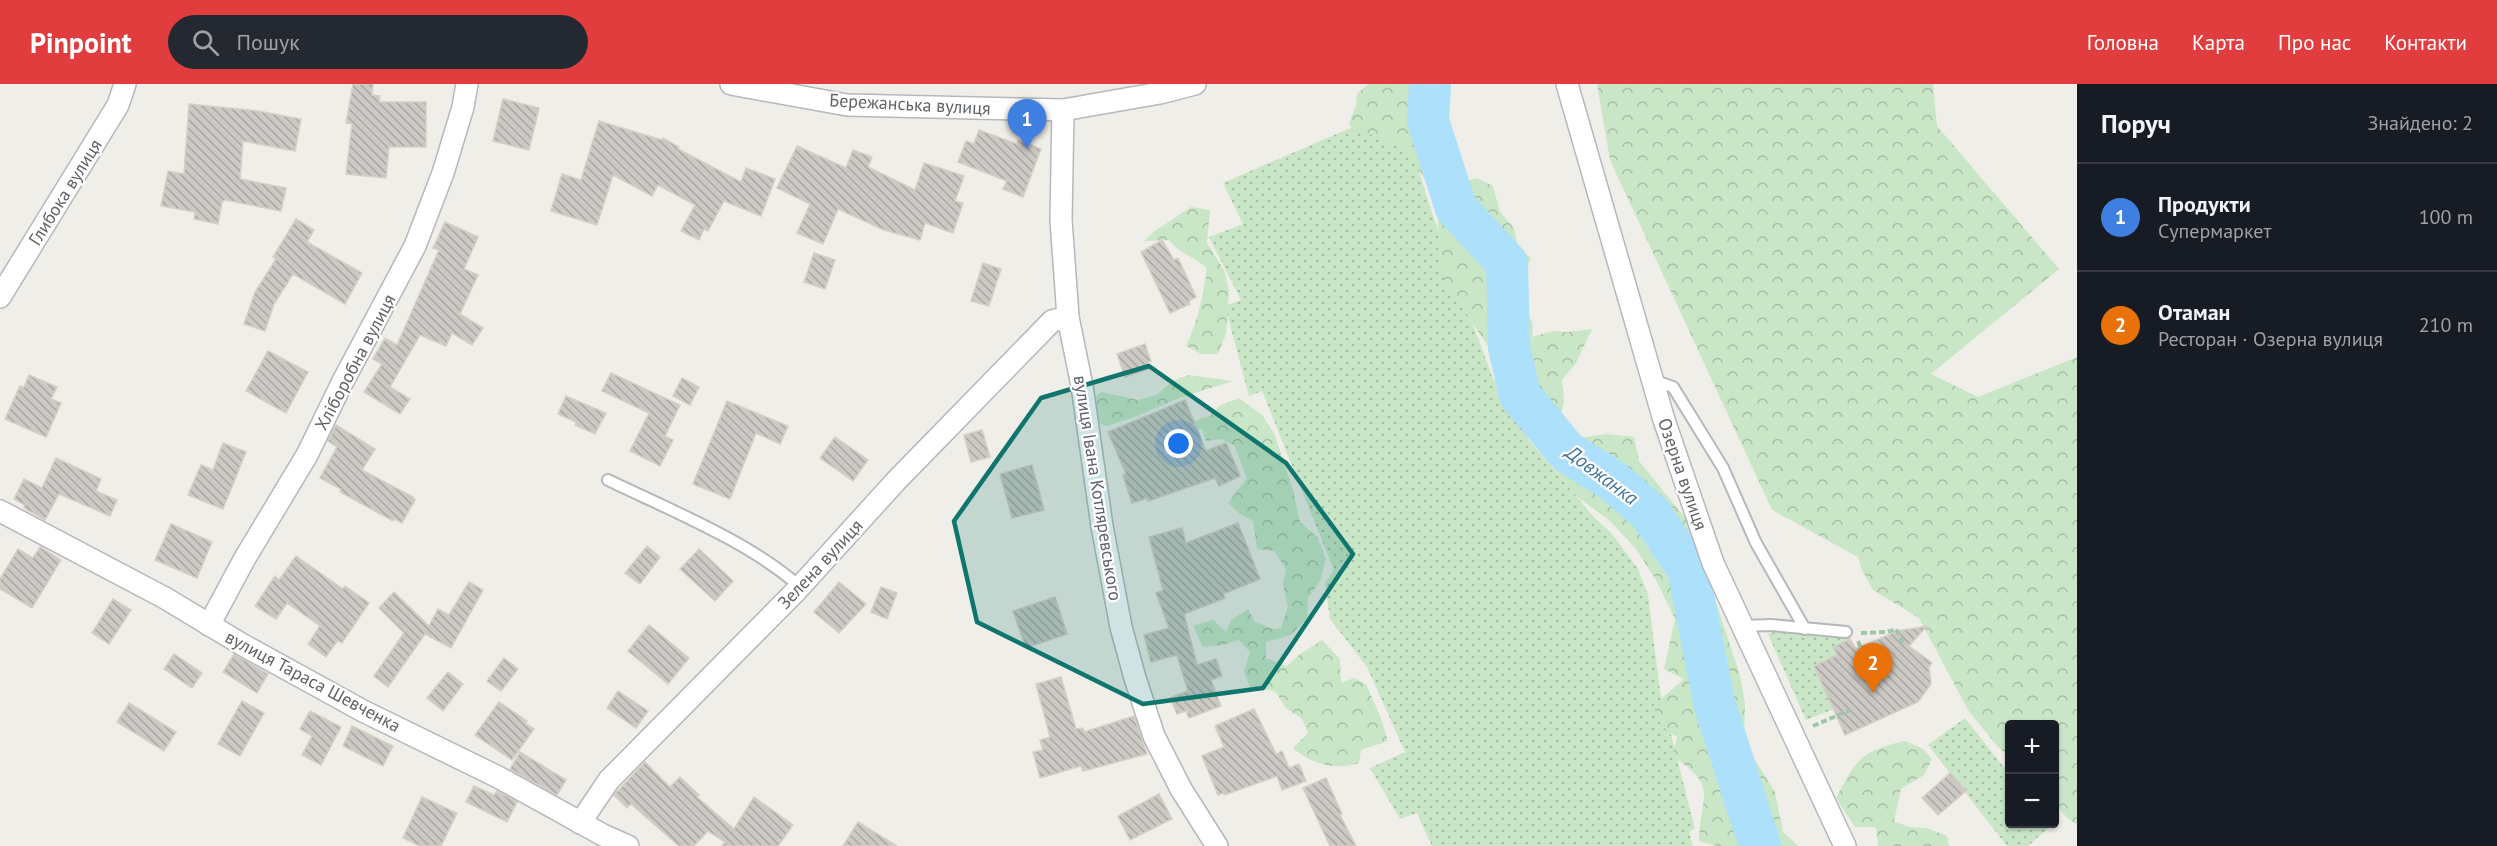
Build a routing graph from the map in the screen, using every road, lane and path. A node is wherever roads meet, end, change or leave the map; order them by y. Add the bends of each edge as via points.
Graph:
1 (125, 84) edge
2 (467, 84) edge
3 (731, 84) edge
4 (1195, 84) edge
5 (1567, 84) edge
6 (1063, 110) junction
7 (0, 297) edge
8 (1068, 317) junction
9 (1652, 380) junction
10 (608, 480) dead end
11 (0, 511) edge
12 (800, 587) junction
13 (209, 625) junction
14 (1743, 626) junction
15 (1805, 628) junction
16 (1850, 633) joint
17 (1903, 643) dead end
18 (1850, 710) dead end
19 (1793, 735) junction
20 (580, 823) junction
21 (600, 840) edge
22 (628, 846) edge
23 (1217, 846) edge
24 (1845, 846) edge

1 - 7 street, Глибока вулиця via 118,105
2 - 13 street, Хліборобна вулиця via 443,172 415,246 307,455
3 - 6 street, Бережанська вулиця via 848,105
4 - 6 street, Бережанська вулиця
5 - 9 street, Озерна вулиця
6 - 8 street, вулиця Івана Котляревського via 1061,220
8 - 12 street, Зелена вулиця via 1052,321 896,480
8 - 23 street, вулиця Івана Котляревського via 1102,526 1135,678 1154,736
9 - 14 street, Озерна вулиця via 1713,563
9 - 15 lane via 1673,387 1711,448 1756,543
10 - 12 lane via 717,533 784,572
11 - 13 street, вулиця Тараса Шевченка
12 - 20 street, Зелена вулиця via 609,780
13 - 20 street, вулиця Тараса Шевченка via 363,711 498,777
14 - 15 lane
14 - 19 street, Озерна вулиця
15 - 16 lane
16 - 17 path via 1896,629
18 - 19 path
19 - 24 street, Озерна вулиця
20 - 21 street, вулиця Тараса Шевченка
21 - 22 street, вулиця Тараса Шевченка

